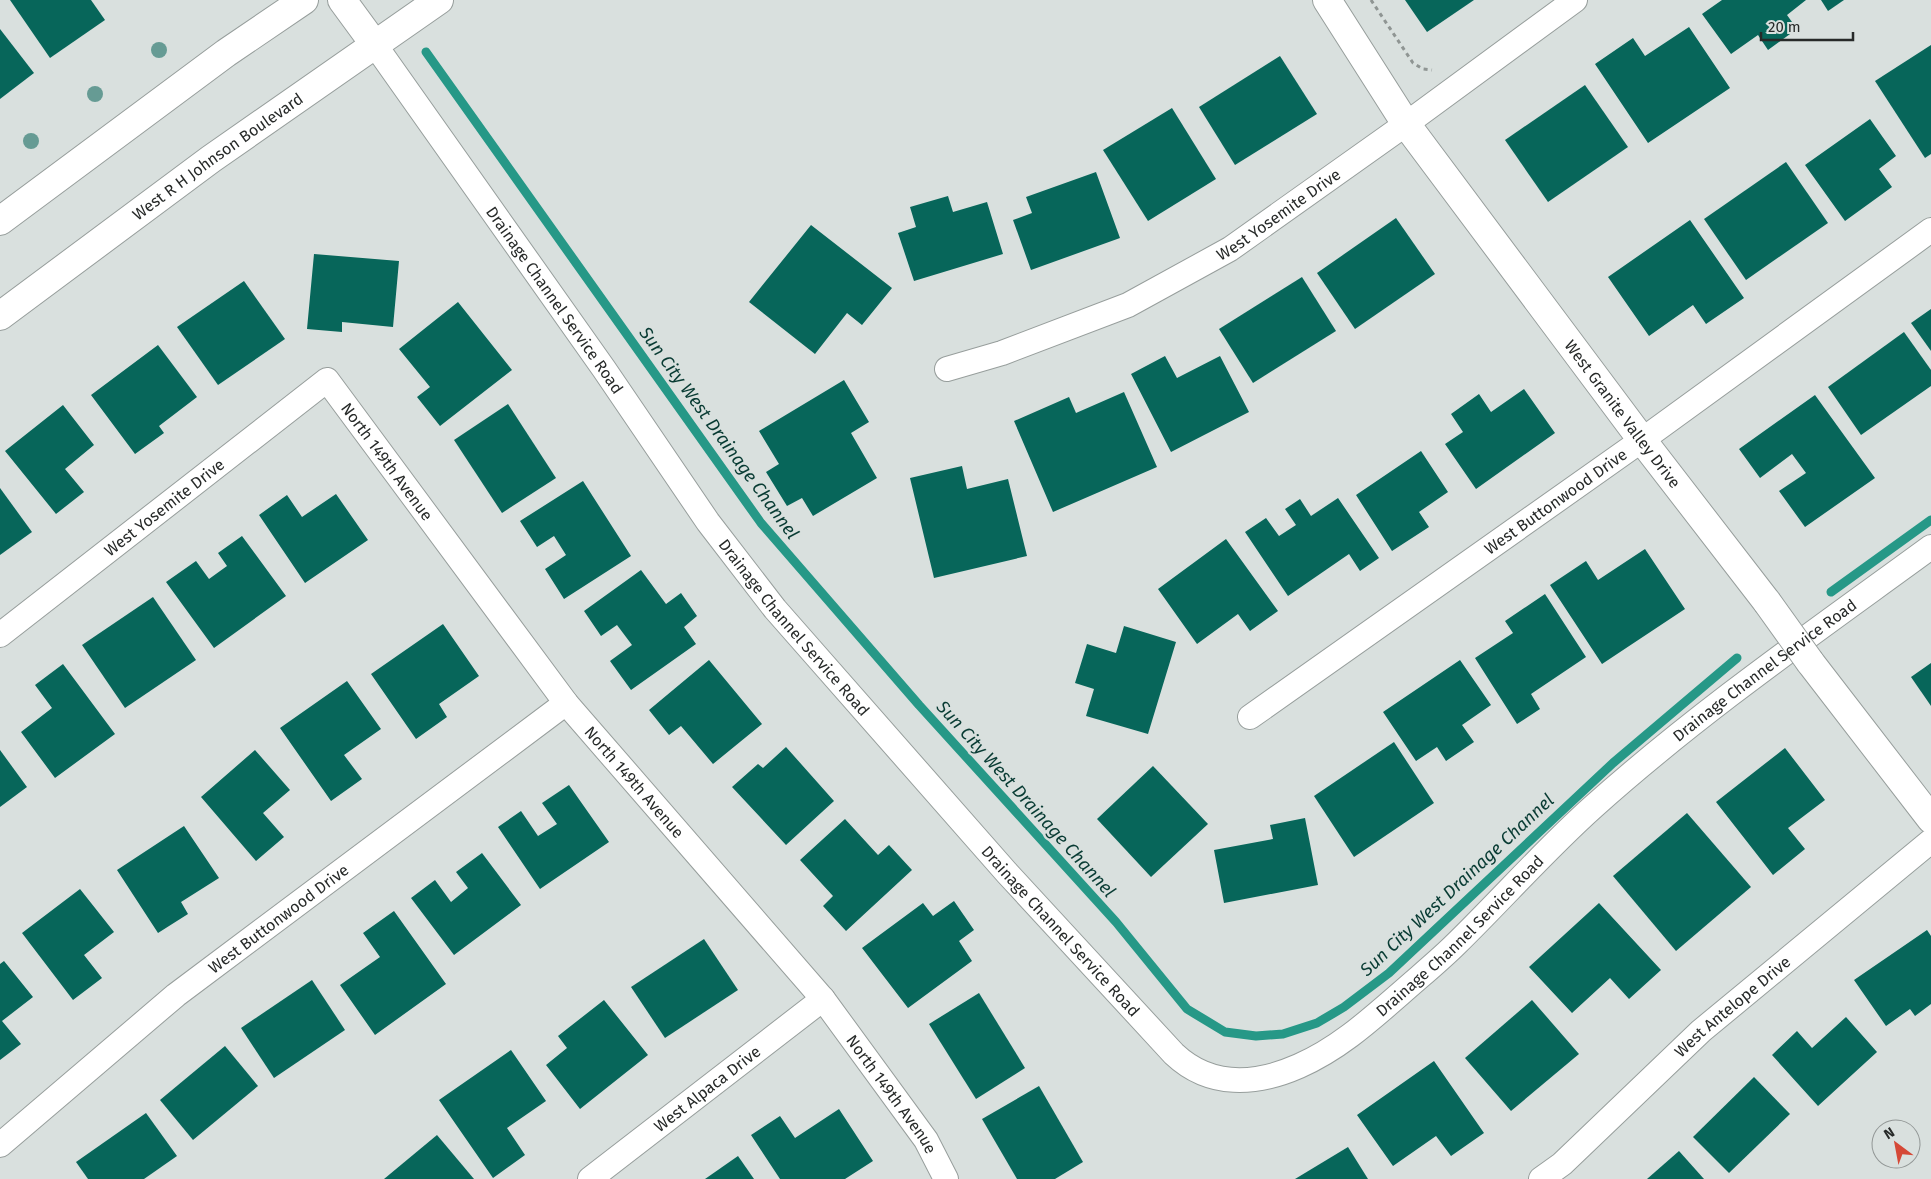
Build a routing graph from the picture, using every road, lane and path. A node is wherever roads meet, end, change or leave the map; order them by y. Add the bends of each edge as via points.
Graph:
1 (304, 0) edge
2 (342, 0) edge
3 (439, 0) edge
4 (1327, 0) edge
5 (1371, 0) edge
6 (1575, 0) edge
7 (374, 45) junction
8 (1436, 70) dead end
9 (1406, 124) junction
10 (0, 221) edge
11 (1931, 230) edge
12 (0, 316) edge
13 (946, 369) dead end
14 (327, 380) joint
15 (1642, 440) junction
16 (1931, 547) edge
17 (0, 635) edge
18 (566, 703) junction
19 (1250, 717) dead end
20 (1931, 819) edge
21 (1931, 842) edge
22 (823, 999) junction
23 (0, 1145) edge
24 (590, 1179) edge
25 (946, 1179) edge
26 (1541, 1179) edge

1 - 10 street via 226,53
2 - 7 street
3 - 7 street, West R H Johnson Boulevard
4 - 9 street, West Granite Valley Drive
5 - 8 path via 1413,63 1423,69
6 - 9 street, West Yosemite Drive
7 - 12 street, West R H Johnson Boulevard via 211,159
7 - 16 street, Drainage Channel Service Road via 604,369 708,522 775,608 1007,873 1161,1040 1188,1067 1206,1075 1242,1080 1297,1067 1356,1032 1456,944 1552,844 1670,741
9 - 13 street, West Yosemite Drive via 1230,249 1128,305 1002,353
9 - 15 street, West Granite Valley Drive
11 - 15 street, West Buttonwood Drive
14 - 17 street, West Yosemite Drive
14 - 18 street, North 149th Avenue
15 - 19 street, West Buttonwood Drive
15 - 20 street, West Granite Valley Drive, bridge
18 - 22 street, North 149th Avenue
18 - 23 street, West Buttonwood Drive via 176,995
21 - 26 street, West Antelope Drive via 1701,1031 1562,1164
22 - 24 street, West Alpaca Drive
22 - 25 street, North 149th Avenue via 926,1140

